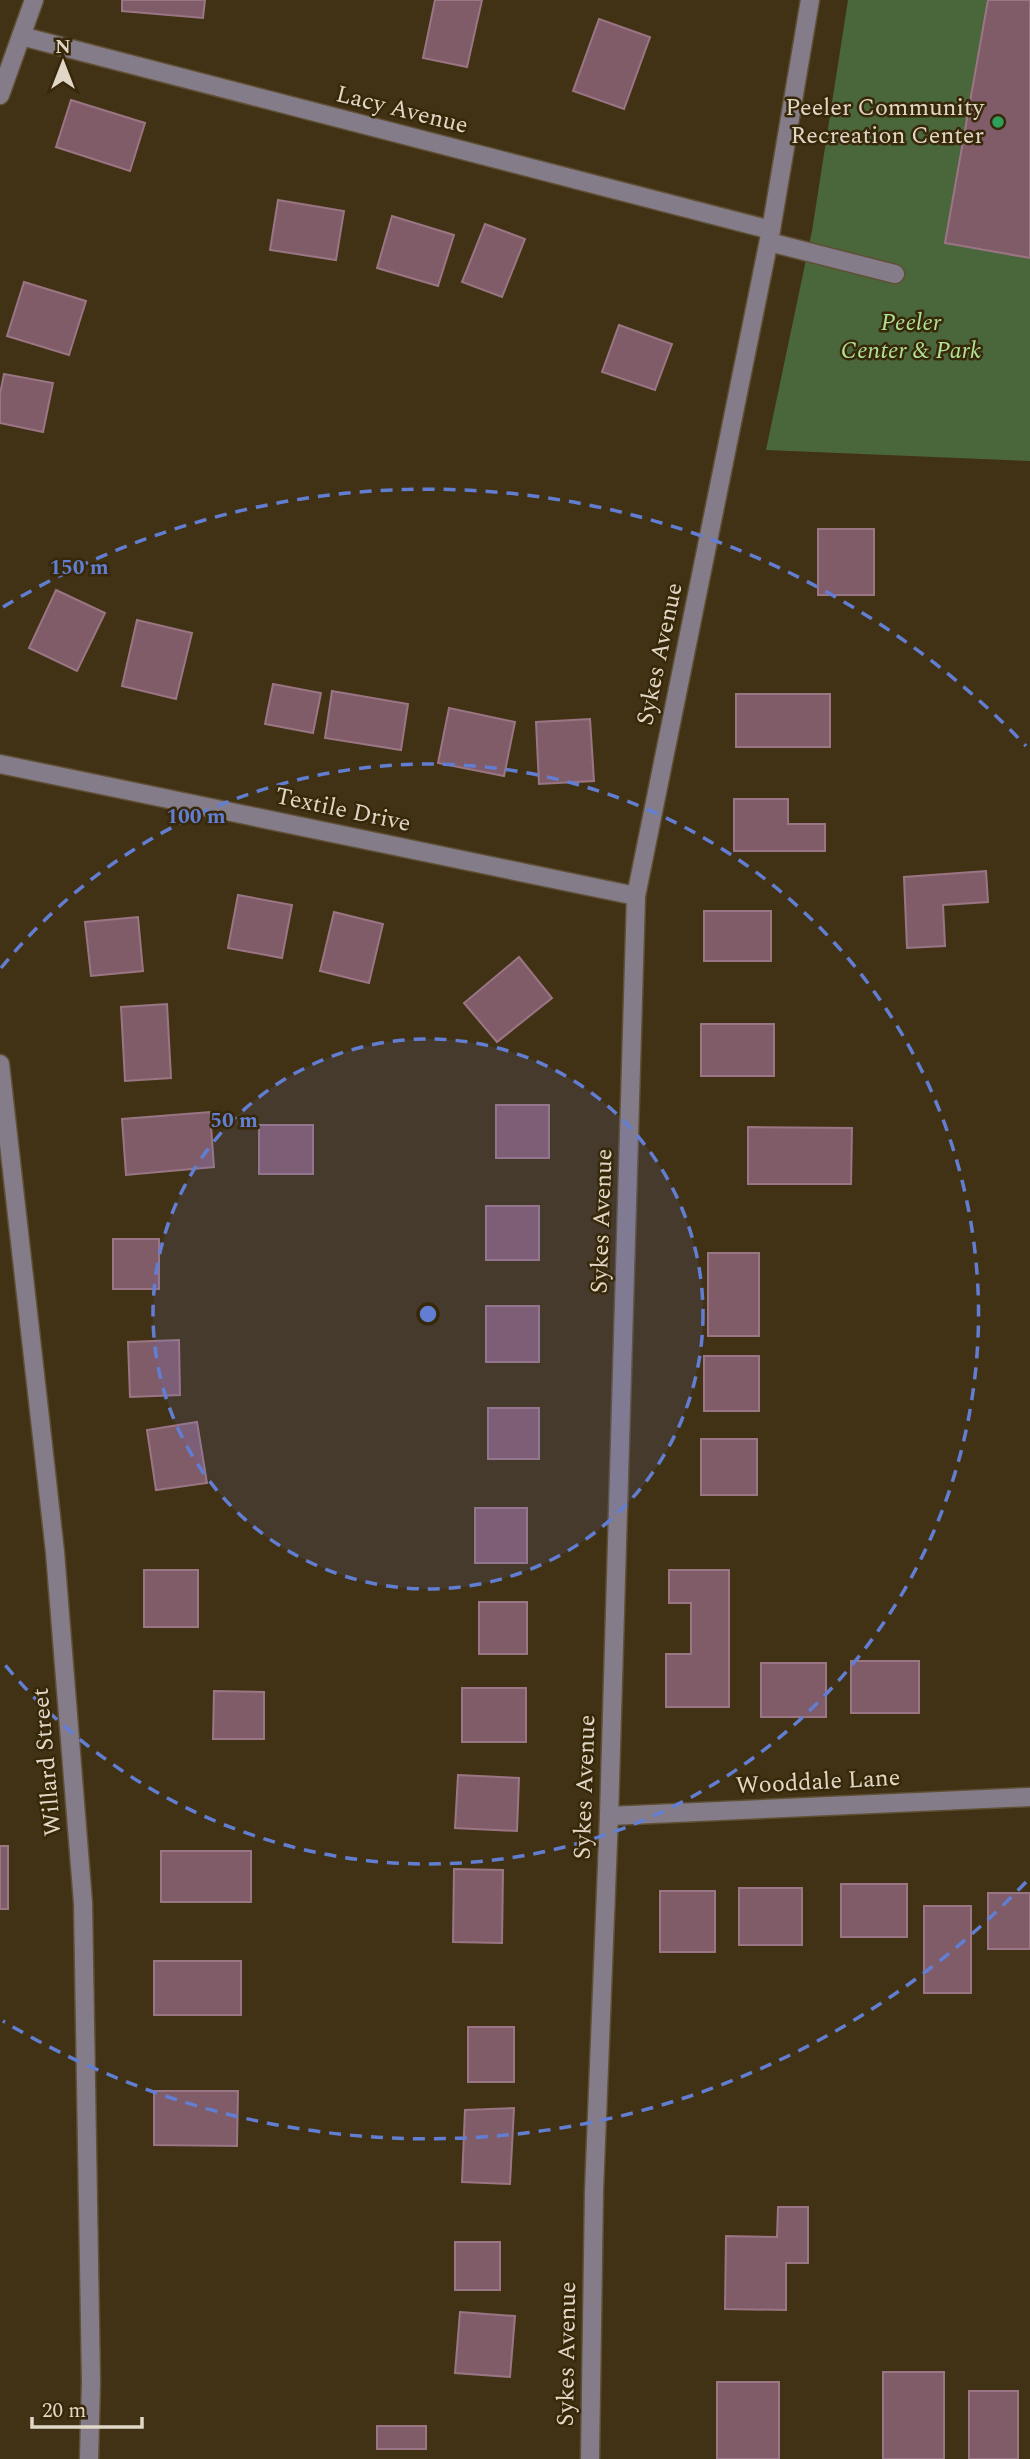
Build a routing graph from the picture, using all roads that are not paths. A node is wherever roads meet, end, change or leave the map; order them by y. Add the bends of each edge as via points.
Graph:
1 (34, 0) edge
2 (810, 0) edge
3 (21, 36) junction
4 (0, 95) edge
5 (770, 236) junction
6 (895, 274) dead end
7 (0, 764) edge
8 (636, 896) junction
9 (0, 1064) edge
10 (1030, 1797) edge
11 (609, 1816) junction
12 (89, 2459) edge
13 (590, 2459) edge

1 - 3 street
2 - 5 street, Sykes Avenue
3 - 4 street
3 - 5 street, Lacy Avenue
5 - 6 street, Lacy Avenue
5 - 8 street, Sykes Avenue
7 - 8 street, Textile Drive
8 - 11 street, Sykes Avenue
9 - 12 street, Willard Street via 55,1552 83,1903
10 - 11 street, Wooddale Lane
11 - 13 street, Sykes Avenue via 594,2191

